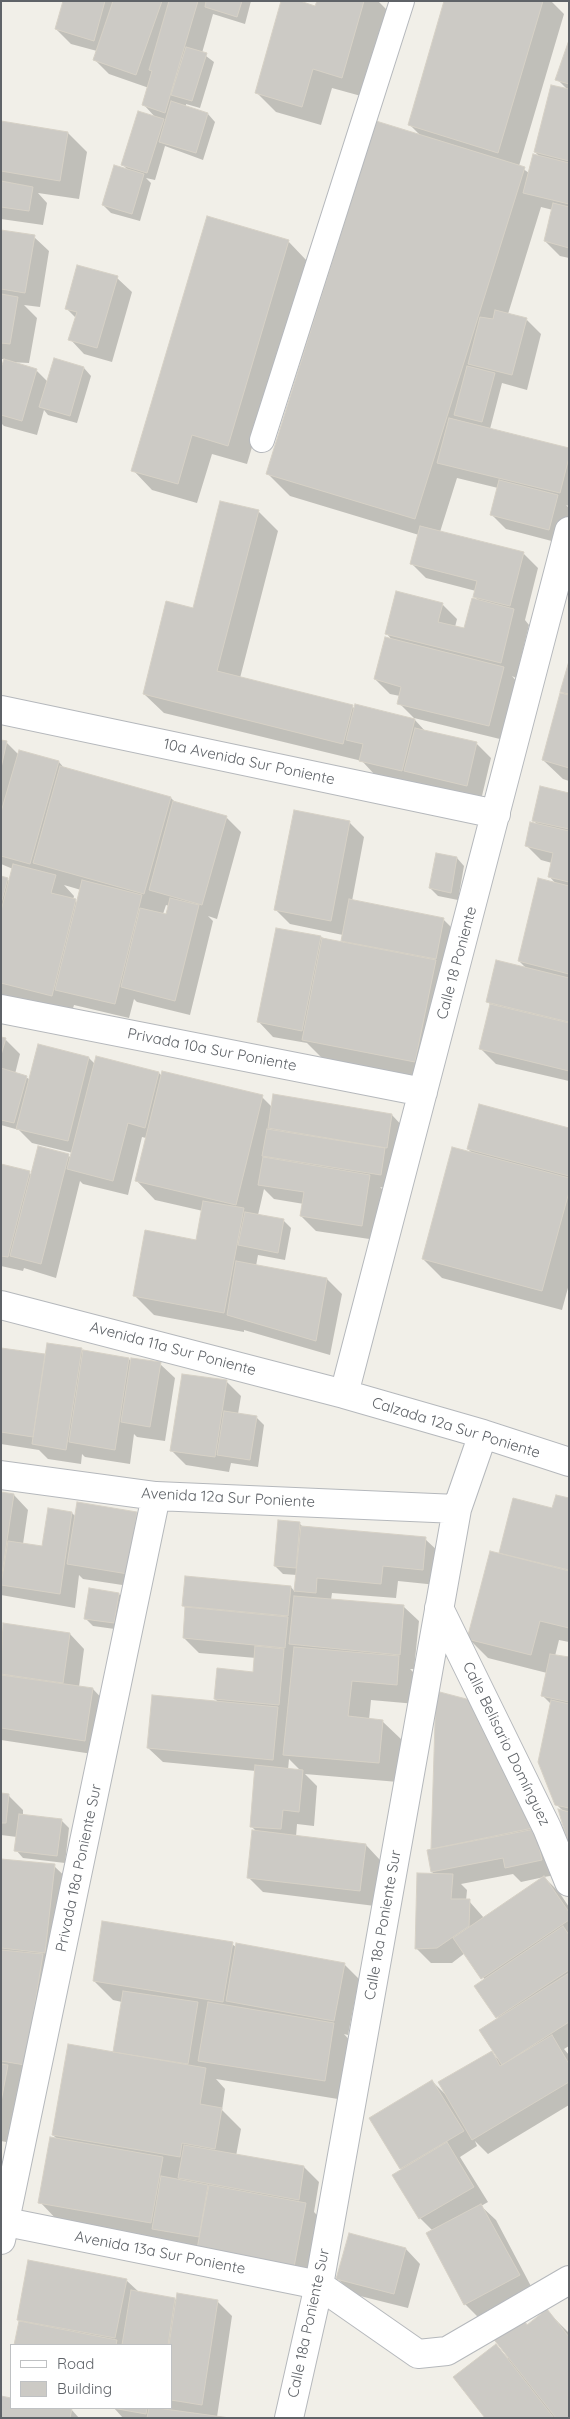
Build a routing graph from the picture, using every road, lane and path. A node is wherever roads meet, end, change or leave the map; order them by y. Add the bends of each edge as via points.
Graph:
1 (402, 1) edge
2 (262, 440) dead end
3 (569, 532) edge
4 (1, 710) edge
5 (496, 814) junction
6 (1, 1009) edge
7 (423, 1092) junction
8 (1, 1305) edge
9 (344, 1394) junction
10 (483, 1434) junction
11 (569, 1462) edge
12 (1, 1474) edge
13 (156, 1496) junction
14 (456, 1509) junction
15 (439, 1608) junction
16 (569, 1882) edge
17 (3, 2228) edge
18 (569, 2280) edge
19 (319, 2285) junction
20 (289, 2418) edge

1 - 2 lane
3 - 5 street, Calle 18 Poniente
4 - 5 street, 10a Avenida Sur Poniente
5 - 7 street, Calle 18 Poniente
6 - 7 street, Privada 10a Sur Poniente
7 - 9 street, Calle 18 Poniente
8 - 9 street, Avenida 11a Sur Poniente
9 - 10 street, Calzada 12a Sur Poniente
10 - 11 street, Calzada 12a Sur Poniente
10 - 14 street, Calle 18a Poniente Sur
12 - 13 street, Avenida 12a Sur Poniente
13 - 14 street, Avenida 12a Sur Poniente
13 - 17 street, Privada 18a Poniente Sur
14 - 15 street, Calle 18a Poniente Sur
15 - 16 street, Calle Belisario Domínguez via 547,1828
15 - 19 street, Calle 18a Poniente Sur
17 - 19 street, Avenida 13a Sur Poniente
18 - 19 street via 447,2351 418,2354
19 - 20 street, Calle 18a Poniente Sur

